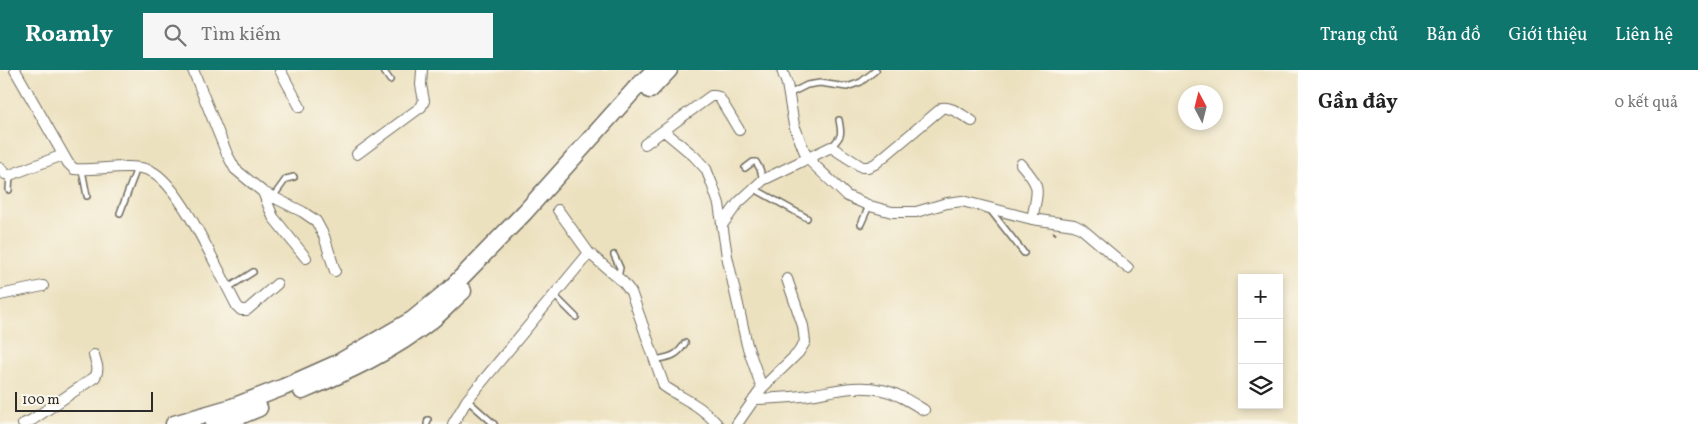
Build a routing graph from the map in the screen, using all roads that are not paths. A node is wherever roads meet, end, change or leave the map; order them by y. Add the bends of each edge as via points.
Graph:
1 (15, 70) edge
2 (193, 70) edge
3 (280, 70) edge
4 (383, 70) edge
5 (422, 70) edge
6 (655, 70) edge
7 (669, 70) edge
8 (782, 70) edge
9 (876, 70) edge
10 (390, 80) dead end
11 (789, 94) junction
12 (300, 107) dead end
13 (839, 120) dead end
14 (972, 121) dead end
15 (739, 130) dead end
16 (664, 131) junction
17 (645, 144) dead end
18 (831, 146) junction
19 (357, 154) dead end
20 (63, 155) junction
21 (807, 158) junction
22 (1021, 164) dead end
23 (137, 167) junction
24 (0, 168) edge
25 (745, 168) dead end
26 (82, 170) junction
27 (10, 175) junction
28 (294, 177) dead end
29 (763, 180) junction
30 (753, 188) junction
31 (9, 190) dead end
32 (263, 192) junction
33 (87, 196) dead end
34 (272, 197) junction
35 (870, 206) junction
36 (989, 208) junction
37 (558, 210) dead end
38 (120, 213) dead end
39 (808, 218) dead end
40 (1032, 219) junction
41 (861, 224) dead end
42 (722, 226) junction
43 (1024, 252) dead end
44 (589, 254) junction
45 (614, 255) dead end
46 (306, 258) dead end
47 (1128, 268) dead end
48 (335, 271) dead end
49 (252, 272) dead end
50 (618, 277) junction
51 (787, 279) dead end
52 (277, 284) dead end
53 (43, 286) dead end
54 (227, 288) junction
55 (0, 295) edge
56 (554, 295) junction
57 (576, 317) dead end
58 (685, 344) dead end
59 (94, 356) dead end
60 (654, 360) junction
61 (762, 388) junction
62 (754, 399) junction
63 (467, 400) junction
64 (924, 410) dead end
65 (746, 413) junction
66 (23, 424) edge
67 (174, 424) edge
68 (214, 424) edge
69 (453, 424) edge
70 (494, 424) edge
71 (717, 424) edge
72 (738, 424) edge
73 (749, 424) edge

1 - 20 street
2 - 32 street via 227,154 236,169
3 - 12 street
4 - 10 lane
5 - 19 street via 420,85 424,101 420,107
6 - 67 highway via 525,212 450,289 412,320 338,363 284,387
7 - 68 highway via 539,213 434,319 387,351 337,376
8 - 11 street
9 - 11 lane via 861,82 847,87 820,83
11 - 21 street via 794,125
13 - 18 lane via 842,134
14 - 18 street via 953,109 942,108 868,167 862,167
15 - 16 street via 719,98 711,96
16 - 17 street
16 - 42 street via 706,169
18 - 21 street
20 - 26 street via 74,169
20 - 27 street
21 - 29 street
21 - 35 street via 847,196
22 - 40 street via 1037,187
23 - 26 street
23 - 38 lane
23 - 54 street via 151,170 176,194
24 - 27 street
25 - 29 lane via 756,162
26 - 33 lane
27 - 31 lane
28 - 34 lane via 286,179
29 - 30 street
30 - 39 lane
30 - 42 street
32 - 34 street
32 - 46 street via 274,217
34 - 48 street via 316,221
35 - 36 street via 892,212 916,212 962,201
35 - 41 lane
36 - 40 street
36 - 43 lane
37 - 44 street
40 - 47 street via 1074,225
42 - 61 street via 747,345
44 - 50 street
44 - 56 street
45 - 50 lane via 620,268
49 - 54 lane
50 - 60 street via 631,292
51 - 61 street via 806,342
52 - 54 street via 247,310 237,306
53 - 55 street
56 - 57 lane
56 - 63 street
58 - 60 lane via 680,353
59 - 66 street via 98,368 95,377
60 - 71 street via 664,386 693,402
61 - 62 street
62 - 64 street via 786,398 856,387 882,390 905,398
62 - 65 street
63 - 69 street
63 - 70 lane
65 - 72 street
65 - 73 street

